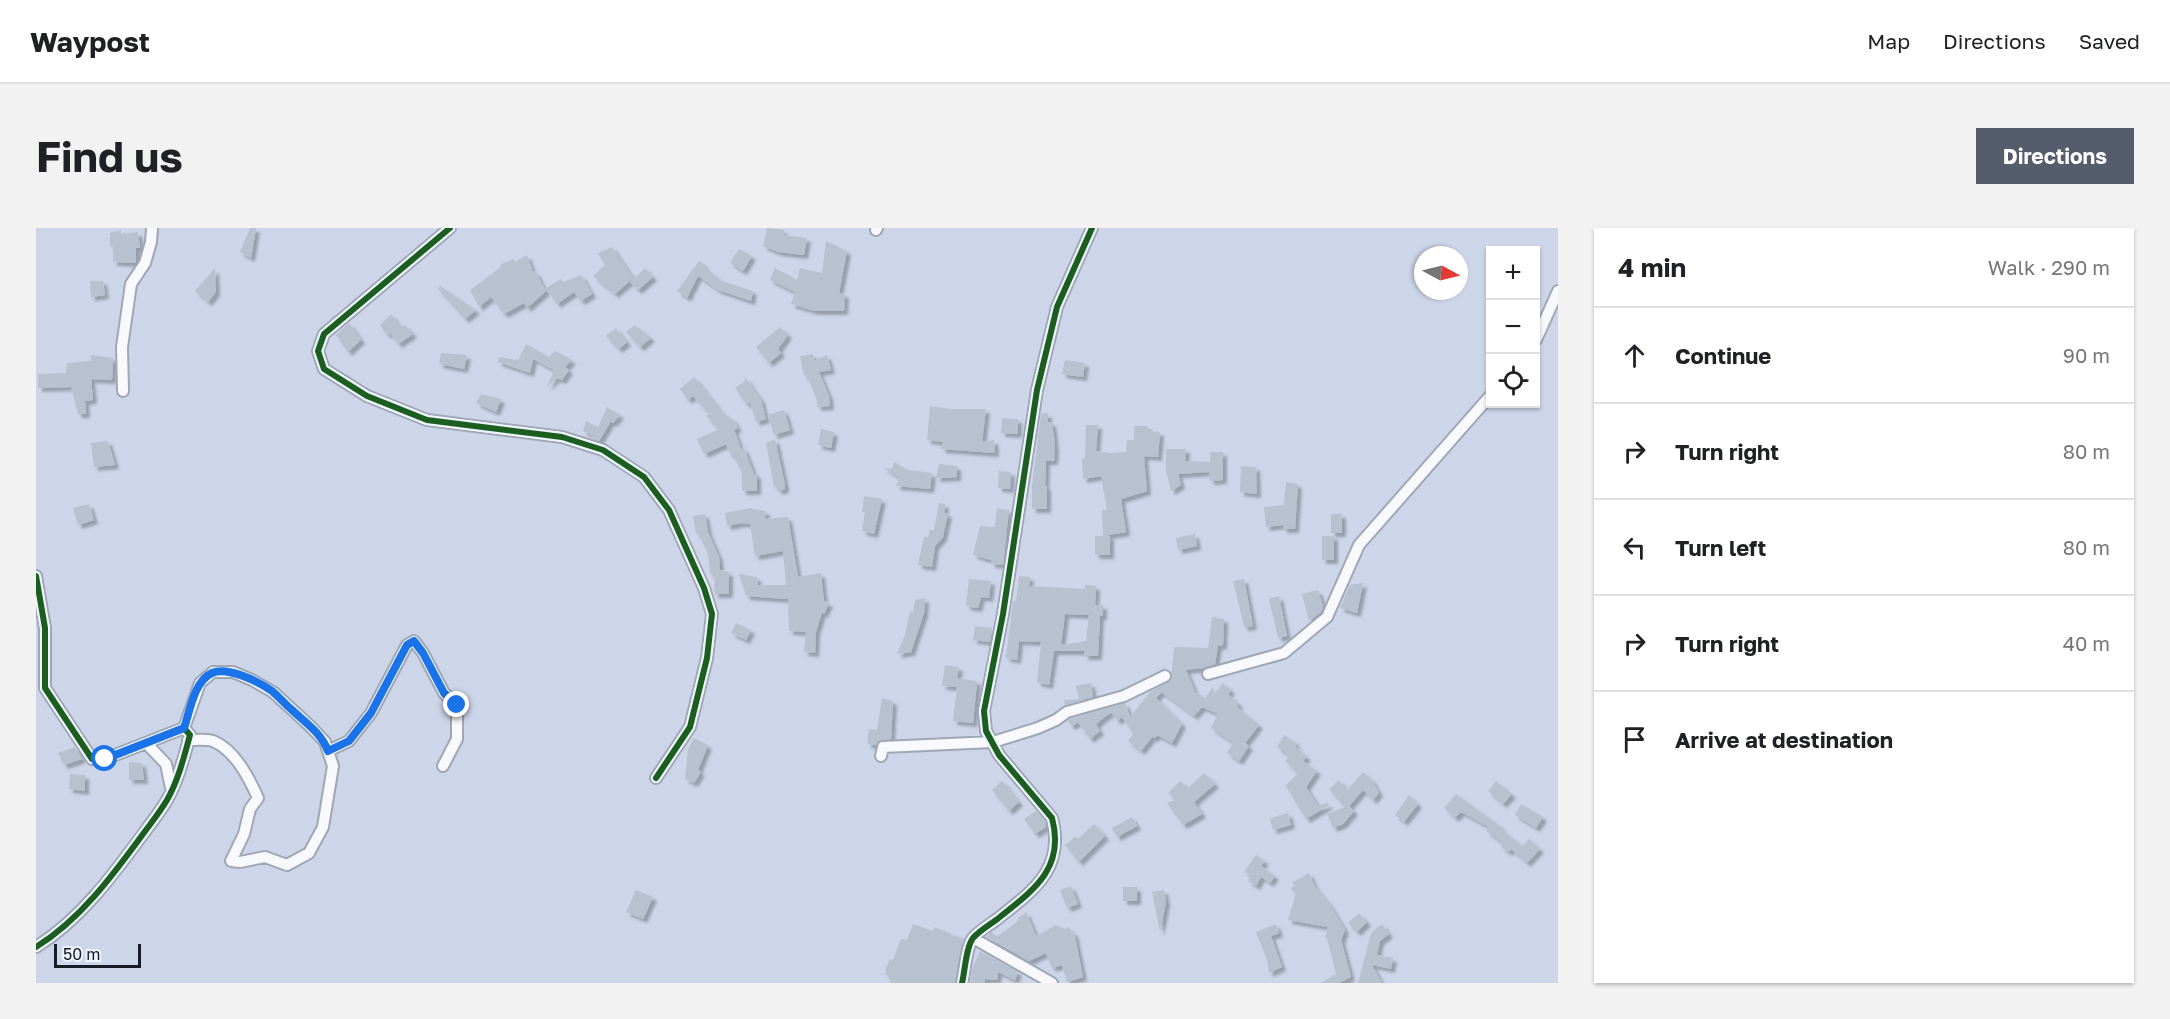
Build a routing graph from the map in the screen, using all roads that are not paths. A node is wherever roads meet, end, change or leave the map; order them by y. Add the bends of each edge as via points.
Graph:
1 (152, 228) edge
2 (450, 228) edge
3 (1092, 228) edge
4 (1558, 292) edge
5 (1540, 331) edge
6 (123, 391) dead end
7 (1486, 402) edge
8 (36, 576) edge
9 (1208, 675) dead end
10 (1165, 676) dead end
11 (184, 728) junction
12 (188, 740) junction
13 (993, 742) junction
14 (146, 743) junction
15 (328, 751) junction
16 (881, 756) dead end
17 (443, 766) dead end
18 (656, 778) dead end
19 (171, 789) junction
20 (973, 938) junction
21 (36, 947) edge
22 (962, 983) edge
23 (1052, 983) edge

1 - 6 street via 146,263 131,284 122,348
2 - 18 street via 324,334 318,351 324,369 367,396 427,420 562,437 603,450 644,477 669,510 712,614 707,658 690,727
3 - 13 street via 1057,307 1037,390 984,711 986,730
4 - 5 street
7 - 9 street via 1359,544 1328,617 1284,653
8 - 14 street via 45,628 45,688 66,722 92,759 105,759
10 - 13 street via 1124,696 1067,712 1038,728
11 - 12 street via 190,735
11 - 14 street
11 - 15 street via 200,682 213,672 233,672 273,692 325,742
12 - 15 street via 212,741 231,754 258,798 250,809 231,861 240,862 265,857 287,865 309,853 323,827 333,766
12 - 19 street
13 - 16 street via 883,747
13 - 20 street via 999,755 1052,818 1056,831 1052,863 1035,890
14 - 19 street via 166,764
15 - 17 street via 349,741 371,713 407,645 414,641 444,693 457,705 457,739
19 - 21 street via 167,800 108,879 81,909
20 - 22 street
20 - 23 street

